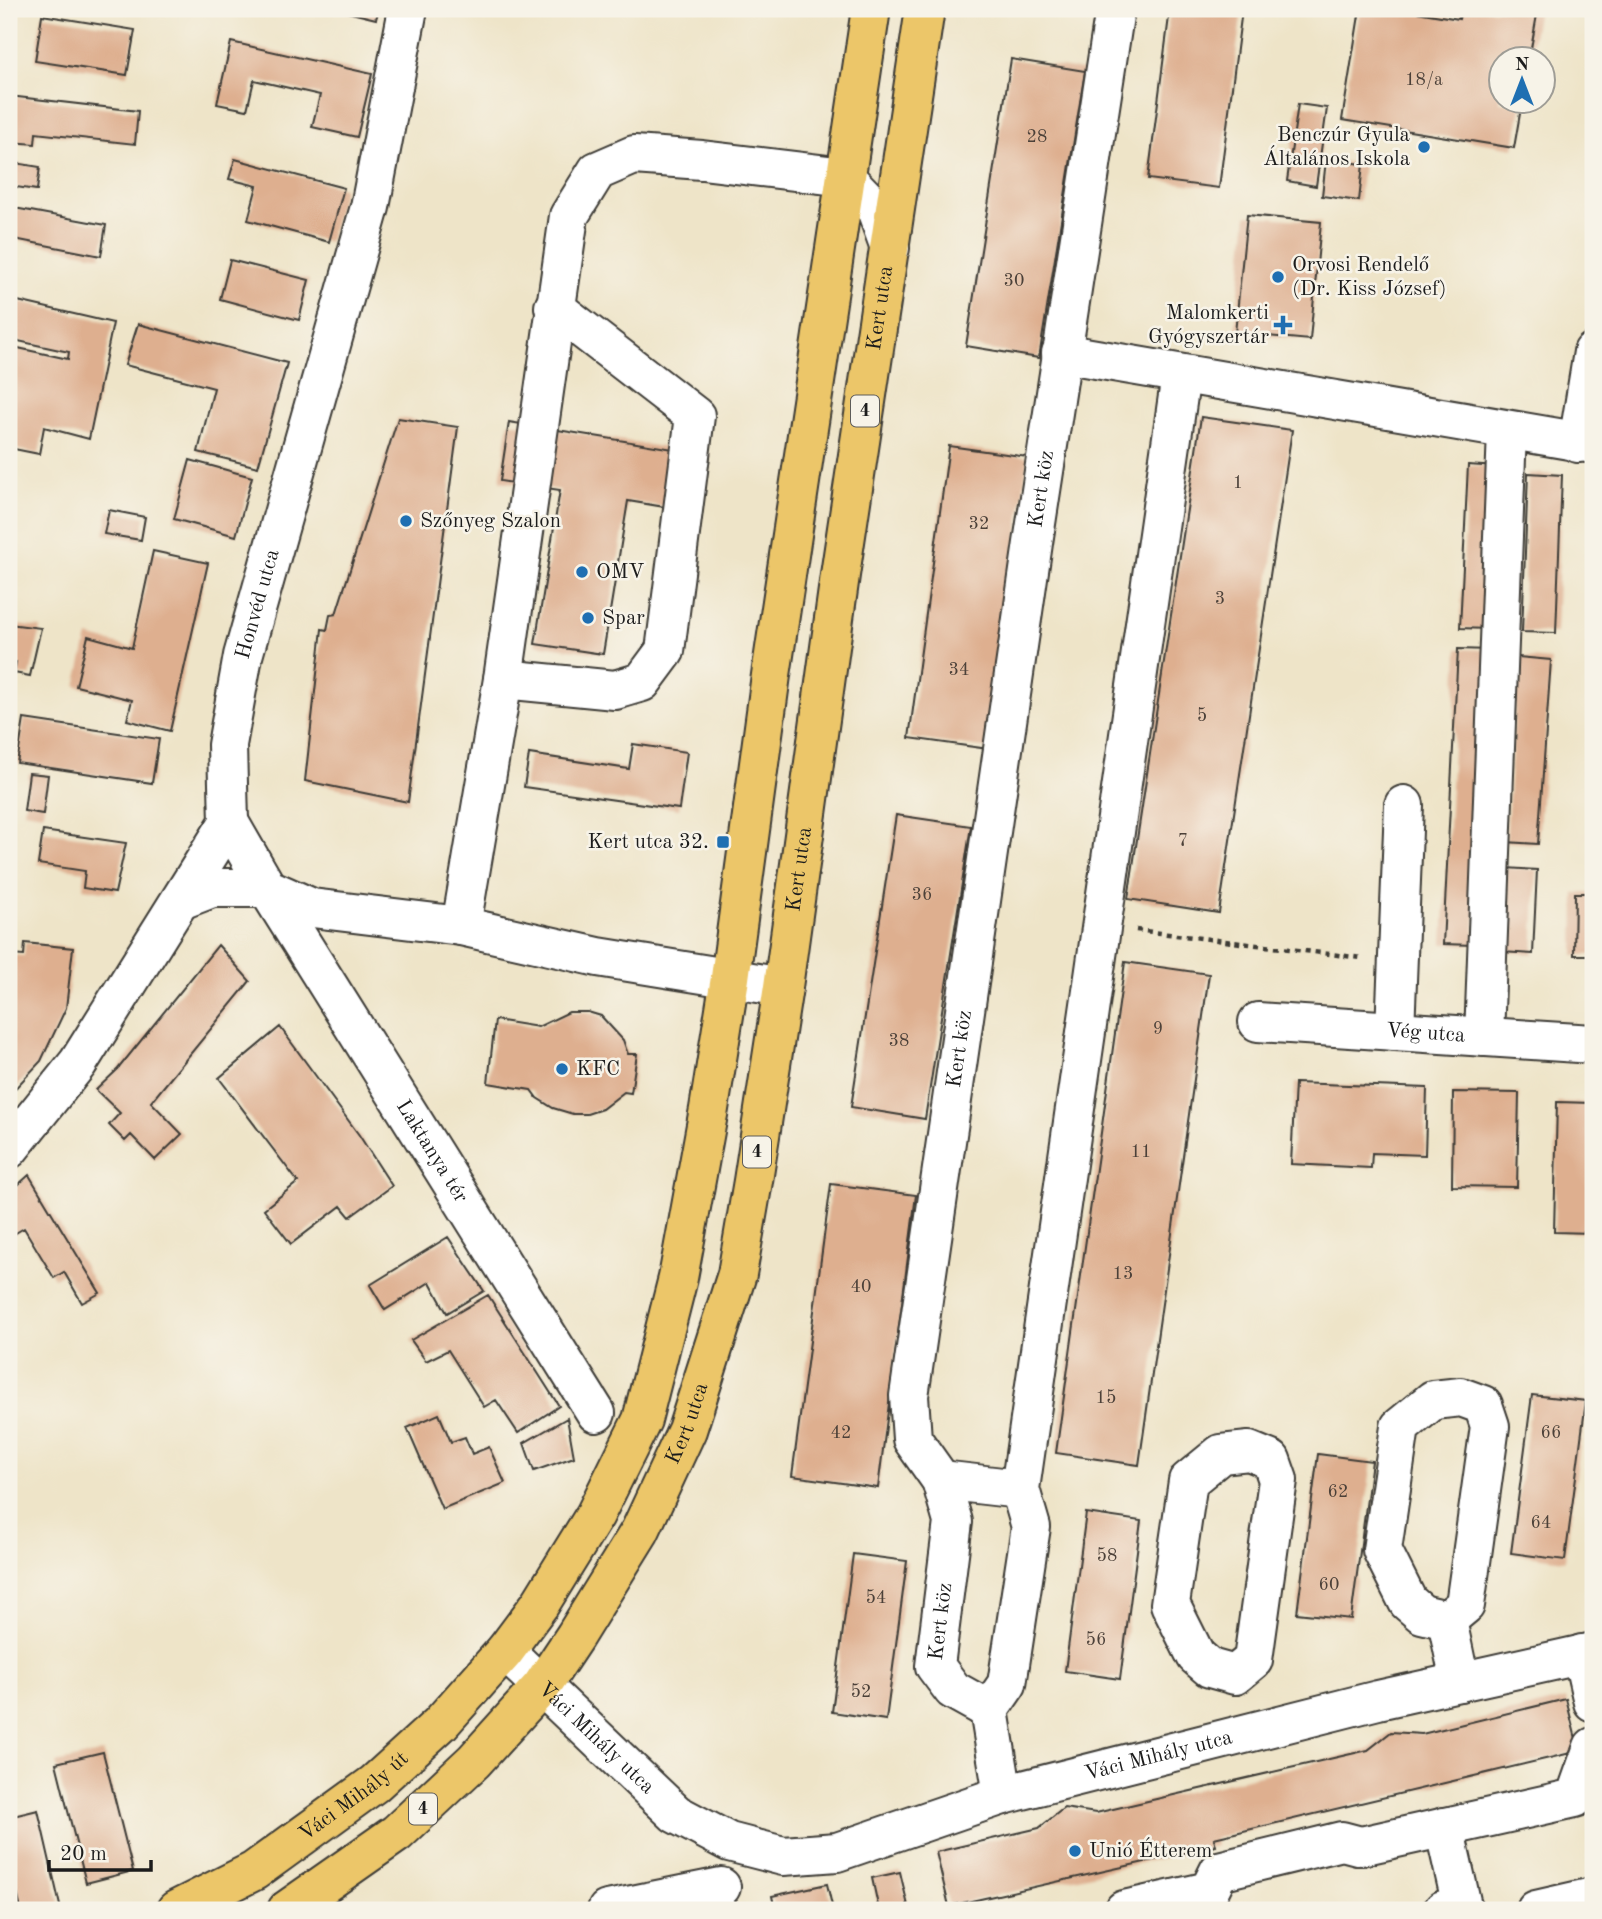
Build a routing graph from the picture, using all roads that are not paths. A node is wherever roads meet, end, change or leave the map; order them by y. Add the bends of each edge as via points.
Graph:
1 (408, 9) edge
2 (871, 9) edge
3 (925, 9) edge
4 (1115, 9) edge
5 (845, 177) junction
6 (890, 248) junction
7 (554, 307) junction
8 (1593, 352) edge
9 (1061, 353) junction
10 (1181, 375) junction
11 (1507, 431) junction
12 (1586, 444) edge
13 (503, 679) junction
14 (1404, 805) dead end
15 (229, 822) junction
16 (267, 888) junction
17 (181, 900) junction
18 (461, 926) junction
19 (730, 978) junction
20 (783, 987) junction
21 (1258, 1022) dead end
22 (1395, 1031) junction
23 (1484, 1037) junction
24 (1593, 1044) edge
25 (9, 1149) edge
26 (596, 1413) dead end
27 (940, 1480) junction
28 (1020, 1489) junction
29 (1447, 1620) junction
30 (505, 1650) junction
31 (1587, 1653) edge
32 (1235, 1675) junction
33 (1460, 1682) junction
34 (541, 1687) junction
35 (1593, 1702) edge
36 (989, 1710) junction
37 (1247, 1734) junction
38 (1593, 1746) edge
39 (1003, 1795) junction
40 (1444, 1828) junction
41 (729, 1842) junction
42 (1593, 1897) edge
43 (724, 1899) edge
44 (1202, 1901) edge
45 (1457, 1909) edge
46 (176, 1910) edge
47 (287, 1910) edge
48 (607, 1910) edge
49 (1124, 1910) edge
50 (1536, 1910) edge

1 - 15 street, Honvéd utca via 370,207 243,656 227,745
2 - 5 main road, Kert utca / 4
3 - 6 main road, Kert utca / 4
4 - 9 street, Kert köz
5 - 6 street via 876,209
5 - 7 street via 635,155 597,171 569,216
5 - 19 main road, Kert utca / 4
6 - 20 main road, Kert utca / 4
7 - 13 street
7 - 13 street via 695,416 665,651 642,682 615,690
8 - 12 street
9 - 10 street
9 - 27 street, Kert köz via 909,1396 912,1439
10 - 11 street
10 - 28 street
11 - 12 street
11 - 23 street
13 - 18 street
14 - 22 street
15 - 16 street, Laktanya tér
15 - 17 street
16 - 17 street via 212,888
16 - 18 street via 312,908
16 - 26 street, Laktanya tér
17 - 25 street via 78,1063
18 - 19 street via 598,957
19 - 20 street
19 - 30 main road, Kert utca / 4 via 678,1278 642,1420 595,1515 540,1604
20 - 34 main road, Kert utca / 4 via 737,1274 687,1430 640,1531
21 - 22 street, Vég utca
22 - 23 street, Vég utca
23 - 24 street, Vég utca
27 - 28 street
27 - 36 street, Kert köz via 953,1522 935,1666 953,1690
28 - 36 street via 1031,1527 1007,1684
29 - 29 street via 1465,1605 1490,1426 1483,1405 1461,1397 1433,1400 1400,1427 1382,1550 1408,1602 1422,1614
29 - 33 street
30 - 34 street, Váci Mihály utca
30 - 46 main road, Váci Mihály út / 4 via 440,1724 374,1784 254,1871
31 - 33 street, Váci Mihály utca
31 - 35 street
32 - 32 street via 1253,1660 1278,1480 1271,1460 1249,1451 1221,1454 1188,1482 1170,1604 1196,1656 1210,1668
32 - 37 street
33 - 37 street, Váci Mihály utca
34 - 41 street, Váci Mihály utca via 676,1814
34 - 47 main road, 4 via 474,1760 397,1833
36 - 39 street
37 - 39 street, Váci Mihály utca
38 - 40 street via 1575,1798
39 - 41 street, Váci Mihály utca via 837,1852 783,1856
40 - 44 street via 1360,1846 1342,1841 1219,1871
40 - 45 street
41 - 43 street
42 - 50 street
43 - 48 street
44 - 49 street

